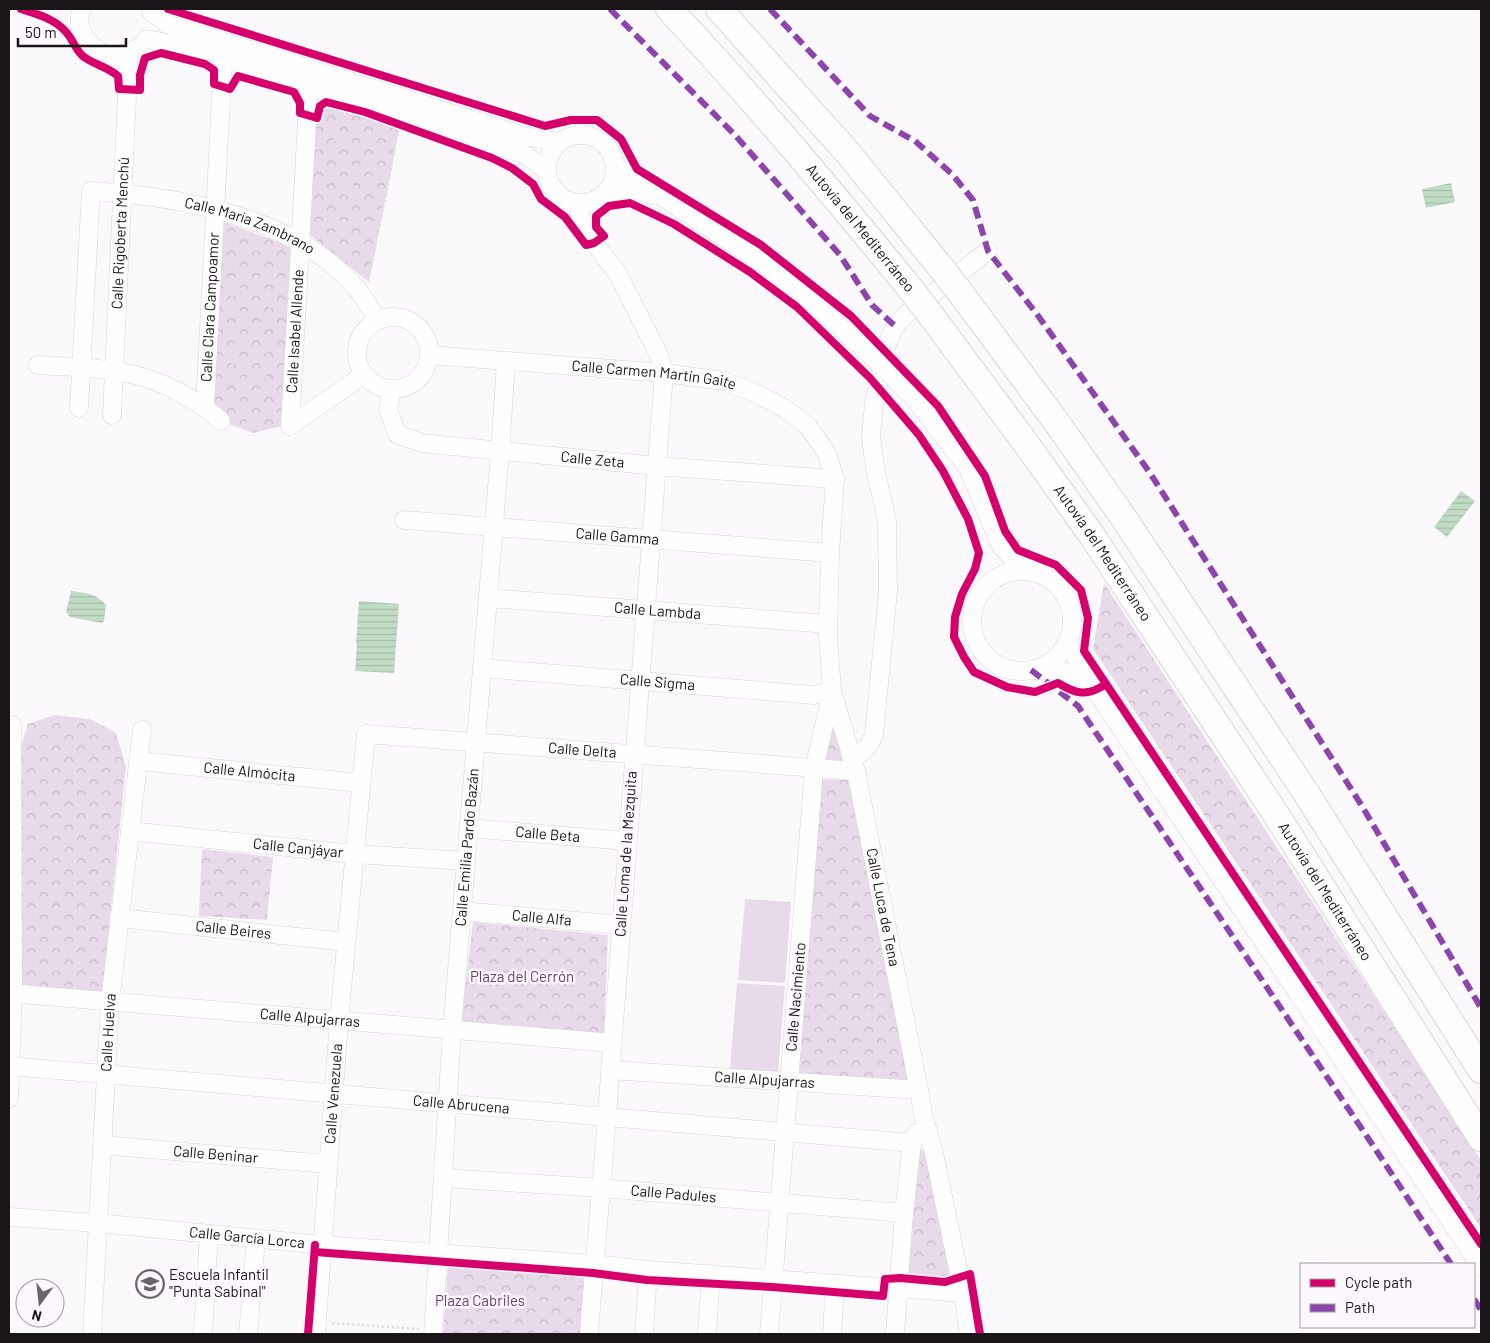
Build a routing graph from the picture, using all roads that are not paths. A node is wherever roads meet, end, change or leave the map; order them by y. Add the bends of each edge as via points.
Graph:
1 (82, 9) edge
2 (668, 9) edge
3 (719, 9) edge
4 (150, 10) edge
5 (146, 39) junction
6 (129, 52) junction
7 (223, 59) junction
8 (309, 86) junction
9 (559, 142) junction
10 (615, 166) junction
11 (546, 170) junction
12 (91, 191) joint
13 (122, 193) junction
14 (599, 198) junction
15 (668, 201) junction
16 (579, 204) junction
17 (215, 210) junction
18 (300, 244) junction
19 (988, 250) dead end
20 (377, 320) junction
21 (430, 355) junction
22 (506, 362) junction
23 (38, 365) dead end
24 (80, 368) junction
25 (113, 371) junction
26 (664, 374) junction
27 (364, 375) junction
28 (392, 390) junction
29 (204, 407) junction
30 (79, 408) dead end
31 (112, 414) dead end
32 (221, 421) dead end
33 (500, 452) junction
34 (657, 466) junction
35 (835, 478) junction
36 (404, 520) dead end
37 (494, 526) junction
38 (651, 540) junction
39 (1000, 544) junction
40 (830, 553) junction
41 (1044, 576) junction
42 (991, 581) junction
43 (488, 598) junction
44 (645, 610) junction
45 (828, 624) junction
46 (1067, 642) junction
47 (482, 668) junction
48 (1031, 670) junction
49 (639, 681) junction
50 (1091, 683) junction
51 (832, 691) junction
52 (12, 725) dead end
53 (142, 730) dead end
54 (366, 734) joint
55 (476, 742) junction
56 (634, 754) junction
57 (138, 761) junction
58 (854, 765) junction
59 (814, 769) junction
60 (361, 783) junction
61 (10, 828) edge
62 (469, 828) junction
63 (130, 831) junction
64 (627, 840) junction
65 (354, 854) junction
66 (466, 861) junction
67 (462, 911) junction
68 (119, 918) junction
69 (621, 925) junction
70 (346, 942) junction
71 (11, 993) edge
72 (110, 1002) junction
73 (339, 1020) junction
74 (452, 1030) junction
75 (612, 1043) junction
76 (10, 1066) edge
77 (610, 1070) junction
78 (1481, 1070) edge
79 (106, 1074) junction
80 (789, 1082) junction
81 (919, 1090) junction
82 (334, 1094) junction
83 (9, 1099) edge
84 (447, 1104) junction
85 (923, 1114) junction
86 (607, 1118) junction
87 (785, 1132) junction
88 (1481, 1138) edge
89 (912, 1143) junction
90 (102, 1145) junction
91 (328, 1164) junction
92 (443, 1178) junction
93 (601, 1188) junction
94 (779, 1203) junction
95 (904, 1214) junction
96 (9, 1217) edge
97 (98, 1223) junction
98 (209, 1234) junction
99 (256, 1238) junction
100 (322, 1245) junction
101 (438, 1254) junction
102 (593, 1264) junction
103 (1481, 1267) edge
104 (648, 1270) junction
105 (710, 1274) junction
106 (773, 1279) junction
107 (835, 1284) junction
108 (899, 1289) junction
109 (963, 1294) junction
110 (317, 1328) edge
111 (433, 1332) edge
112 (92, 1334) edge
113 (203, 1334) edge
114 (248, 1334) edge
115 (589, 1334) edge
116 (644, 1334) edge
117 (707, 1334) edge
118 (769, 1334) edge
119 (832, 1334) edge
120 (895, 1334) edge
121 (969, 1334) edge

1 - 6 street via 81,28 86,40 96,49 116,56
2 - 88 highway, Autovía del Mediterráneo, bridge via 820,177 913,292 1030,449 1091,534 1277,816
3 - 78 highway, bridge via 848,153 963,296 1060,427 1308,796
4 - 5 street via 151,26
4 - 9 street via 176,27 524,136
5 - 6 street
5 - 7 street
6 - 13 street, Calle Rigoberta Menchú
7 - 8 street
7 - 17 street, Calle Clara Campoamor
8 - 11 street via 524,154
8 - 18 street, Calle Isabel Allende via 312,176
9 - 10 street via 576,135 594,137 609,148
9 - 11 street via 549,154
10 - 14 street via 612,184
10 - 15 street
11 - 16 street via 556,193
12 - 13 street, Calle María Zambrano
12 - 24 street, Calle Rigoberta Menchú
13 - 17 street, Calle María Zambrano
13 - 25 street, Calle Rigoberta Menchú
14 - 15 street via 624,190 644,192
14 - 16 street
15 - 39 street, bridge via 766,265 819,308 895,379 968,468
16 - 26 street via 589,236 618,274 660,356
17 - 18 street, Calle María Zambrano via 258,224
17 - 29 street, Calle Clara Campoamor
18 - 20 street, Calle María Zambrano via 318,253 352,284
18 - 27 street, Calle Isabel Allende via 290,426
19 - 58 street via 904,316 895,326 886,347 871,437 887,521 888,591 874,735 870,746
20 - 21 street via 395,317 413,323 428,342
20 - 27 street via 361,334 357,344 357,360
21 - 22 street, Calle Carmen Martín Gaite
21 - 28 street via 418,380
22 - 26 street, Calle Carmen Martín Gaite
22 - 33 street, Calle Emilia Pardo Bazán
23 - 24 street
24 - 25 street
24 - 30 street, Calle Rigoberta Menchú
25 - 29 street via 163,385
25 - 31 street, Calle Rigoberta Menchú
26 - 34 street, Calle Loma de la Mezquita
26 - 35 street, Calle Carmen Martín Gaite via 724,381 784,408 808,426 826,452
27 - 28 street via 376,385
28 - 33 street, Calle Zeta via 388,409 397,434 420,443
29 - 32 street
33 - 34 street, Calle Zeta
33 - 37 street, Calle Emilia Pardo Bazán
34 - 35 street, Calle Zeta
34 - 38 street, Calle Loma de la Mezquita
35 - 40 street, Calle Luca de Tena
36 - 37 street, Calle Gamma
37 - 38 street, Calle Gamma
37 - 43 street, Calle Emilia Pardo Bazán
38 - 40 street, Calle Gamma
38 - 44 street, Calle Loma de la Mezquita
39 - 41 street via 1012,559
39 - 42 street
40 - 45 street, Calle Luca de Tena
41 - 42 street via 1017,571
41 - 46 street via 1066,597 1072,627
42 - 48 street via 973,609 976,641 985,655 998,665 1014,670
43 - 44 street, Calle Lambda
43 - 47 street, Calle Emilia Pardo Bazán
44 - 45 street, Calle Lambda
44 - 49 street, Calle Loma de la Mezquita
45 - 51 street, Calle Luca de Tena
46 - 48 street via 1046,665
46 - 50 street
47 - 49 street, Calle Sigma
47 - 55 street, Calle Emilia Pardo Bazán
48 - 50 street via 1062,671
49 - 51 street, Calle Sigma via 814,695
49 - 56 street, Calle Loma de la Mezquita
50 - 103 street
51 - 58 street, Calle Luca de Tena
51 - 59 street, Calle Nacimiento
52 - 61 street
53 - 57 street, Calle Huelva
54 - 55 street, Calle Delta
54 - 60 street, Calle Venezuela
55 - 56 street, Calle Delta
55 - 62 street, Calle Emilia Pardo Bazán
56 - 59 street, Calle Delta
56 - 64 street, Calle Loma de la Mezquita
57 - 60 street, Calle Almócita
57 - 63 street, Calle Huelva
58 - 59 street, Calle Delta
58 - 81 street, Calle Luca de Tena
59 - 80 street, Calle Nacimiento
60 - 65 street, Calle Venezuela
61 - 71 street
62 - 64 street, Calle Beta
62 - 66 street, Calle Emilia Pardo Bazán
63 - 65 street, Calle Canjáyar
63 - 68 street, Calle Huelva
64 - 69 street, Calle Loma de la Mezquita
65 - 66 street, Calle Canjáyar
65 - 70 street, Calle Venezuela
66 - 67 street, Calle Emilia Pardo Bazán
67 - 69 street, Calle Alfa
67 - 74 street, Calle Emilia Pardo Bazán
68 - 70 street, Calle Beires
68 - 72 street, Calle Huelva
69 - 75 street, Calle Loma de la Mezquita
70 - 73 street, Calle Venezuela
71 - 72 street, Calle Alpujarras
71 - 76 street
72 - 73 street, Calle Alpujarras
72 - 79 street, Calle Huelva
73 - 74 street, Calle Alpujarras
73 - 82 street, Calle Venezuela
74 - 75 street, Calle Alpujarras
74 - 84 street, Calle Emilia Pardo Bazán
75 - 77 street, Calle Loma de la Mezquita
76 - 79 street, Calle Abrucena
76 - 83 street
77 - 80 street, Calle Alpujarras
77 - 86 street, Calle Loma de la Mezquita
79 - 82 street, Calle Abrucena
79 - 90 street, Calle Huelva
80 - 81 street, Calle Alpujarras
80 - 87 street, Calle Nacimiento
81 - 85 street, Calle Luca de Tena
82 - 84 street, Calle Abrucena
82 - 91 street, Calle Venezuela
84 - 86 street, Calle Abrucena
84 - 92 street, Calle Emilia Pardo Bazán
85 - 89 street
85 - 109 street, Calle Luca de Tena
86 - 87 street, Calle Abrucena
86 - 93 street, Calle Loma de la Mezquita
87 - 89 street, Calle Abrucena
87 - 94 street, Calle Nacimiento
89 - 95 street
90 - 91 street, Calle Beninar
90 - 97 street, Calle Huelva
91 - 100 street, Calle Venezuela
92 - 93 street, Calle Padules
92 - 101 street, Calle Emilia Pardo Bazán
93 - 94 street, Calle Padules
93 - 102 street, Calle Loma de la Mezquita
94 - 95 street, Calle Padules
94 - 106 street, Calle Nacimiento
95 - 108 street
96 - 97 street, Calle García Lorca
97 - 98 street, Calle García Lorca
97 - 112 street, Calle Huelva
98 - 99 street, Calle García Lorca
98 - 113 street
99 - 100 street, Calle García Lorca
99 - 114 street
100 - 101 street, Calle García Lorca
100 - 110 street, Calle Venezuela
101 - 102 street, Calle García Lorca
101 - 111 street, Calle Emilia Pardo Bazán
102 - 104 street, Calle García Lorca
102 - 115 street, Calle Loma de la Mezquita
104 - 105 street, Calle García Lorca
104 - 116 street
105 - 106 street, Calle García Lorca
105 - 117 street
106 - 107 street, Calle García Lorca
106 - 118 street, Calle Nacimiento
107 - 108 street, Calle García Lorca
107 - 119 street
108 - 109 street, Calle García Lorca
108 - 120 street
109 - 121 street, Calle Luca de Tena

